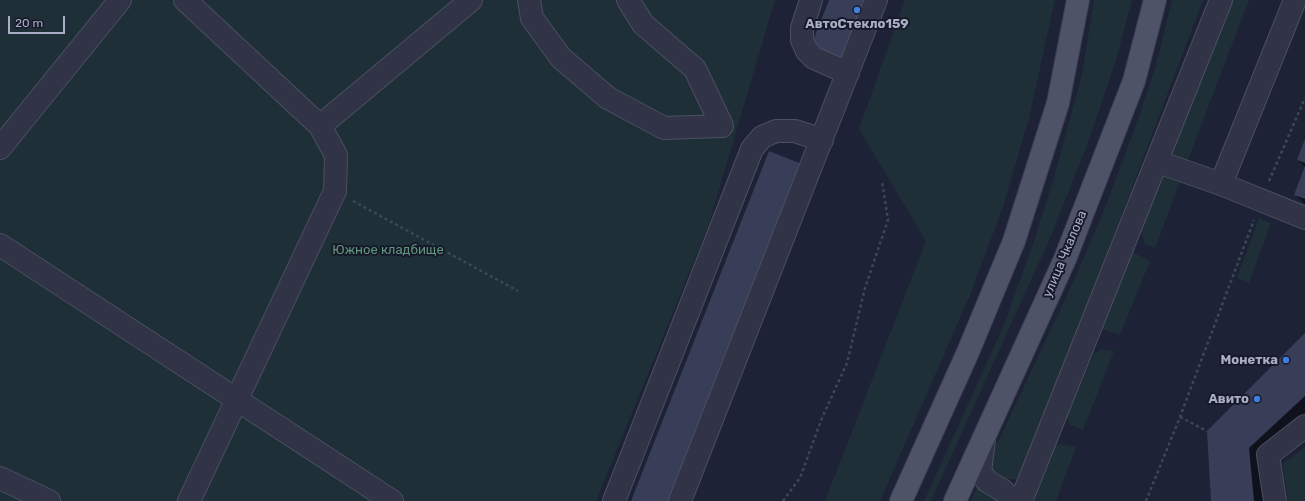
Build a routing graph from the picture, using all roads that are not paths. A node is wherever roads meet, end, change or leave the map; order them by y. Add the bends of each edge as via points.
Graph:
1 (120, 0) edge
2 (185, 0) edge
3 (471, 0) edge
4 (529, 0) edge
5 (628, 0) edge
6 (811, 0) edge
7 (876, 0) edge
8 (1078, 0) edge
9 (1156, 0) edge
10 (1222, 0) edge
11 (1295, 0) edge
12 (848, 73) junction
13 (320, 126) junction
14 (822, 140) junction
15 (0, 148) edge
16 (1158, 162) junction
17 (1221, 184) junction
18 (1305, 218) edge
19 (0, 245) edge
20 (237, 400) junction
21 (1305, 426) edge
22 (985, 436) junction
23 (0, 478) edge
24 (49, 501) edge
25 (189, 501) edge
26 (392, 501) edge
27 (614, 501) edge
28 (680, 501) edge
29 (901, 501) edge
30 (955, 501) edge
31 (1011, 501) edge
32 (1021, 501) edge
33 (1275, 501) edge

1 - 15 street
2 - 13 street
3 - 13 street
4 - 5 street via 532,18 561,58 608,98 664,128 722,126 695,69 643,24
6 - 12 street via 802,28 802,40 807,51 814,58
7 - 12 street
8 - 29 main road via 1058,103 1014,240 968,352
9 - 22 main road, улица Чкалова via 1134,81 1073,237
10 - 16 street
11 - 17 street
12 - 14 street
13 - 20 street via 336,155 335,191
14 - 27 street via 795,132 776,131 762,137 752,149
14 - 28 street
16 - 17 street
16 - 32 street
17 - 18 street
19 - 20 street
20 - 25 street
20 - 26 street
21 - 33 street via 1268,455
22 - 30 main road, улица Чкалова
22 - 31 street via 980,471 987,481 1002,490
23 - 24 street

